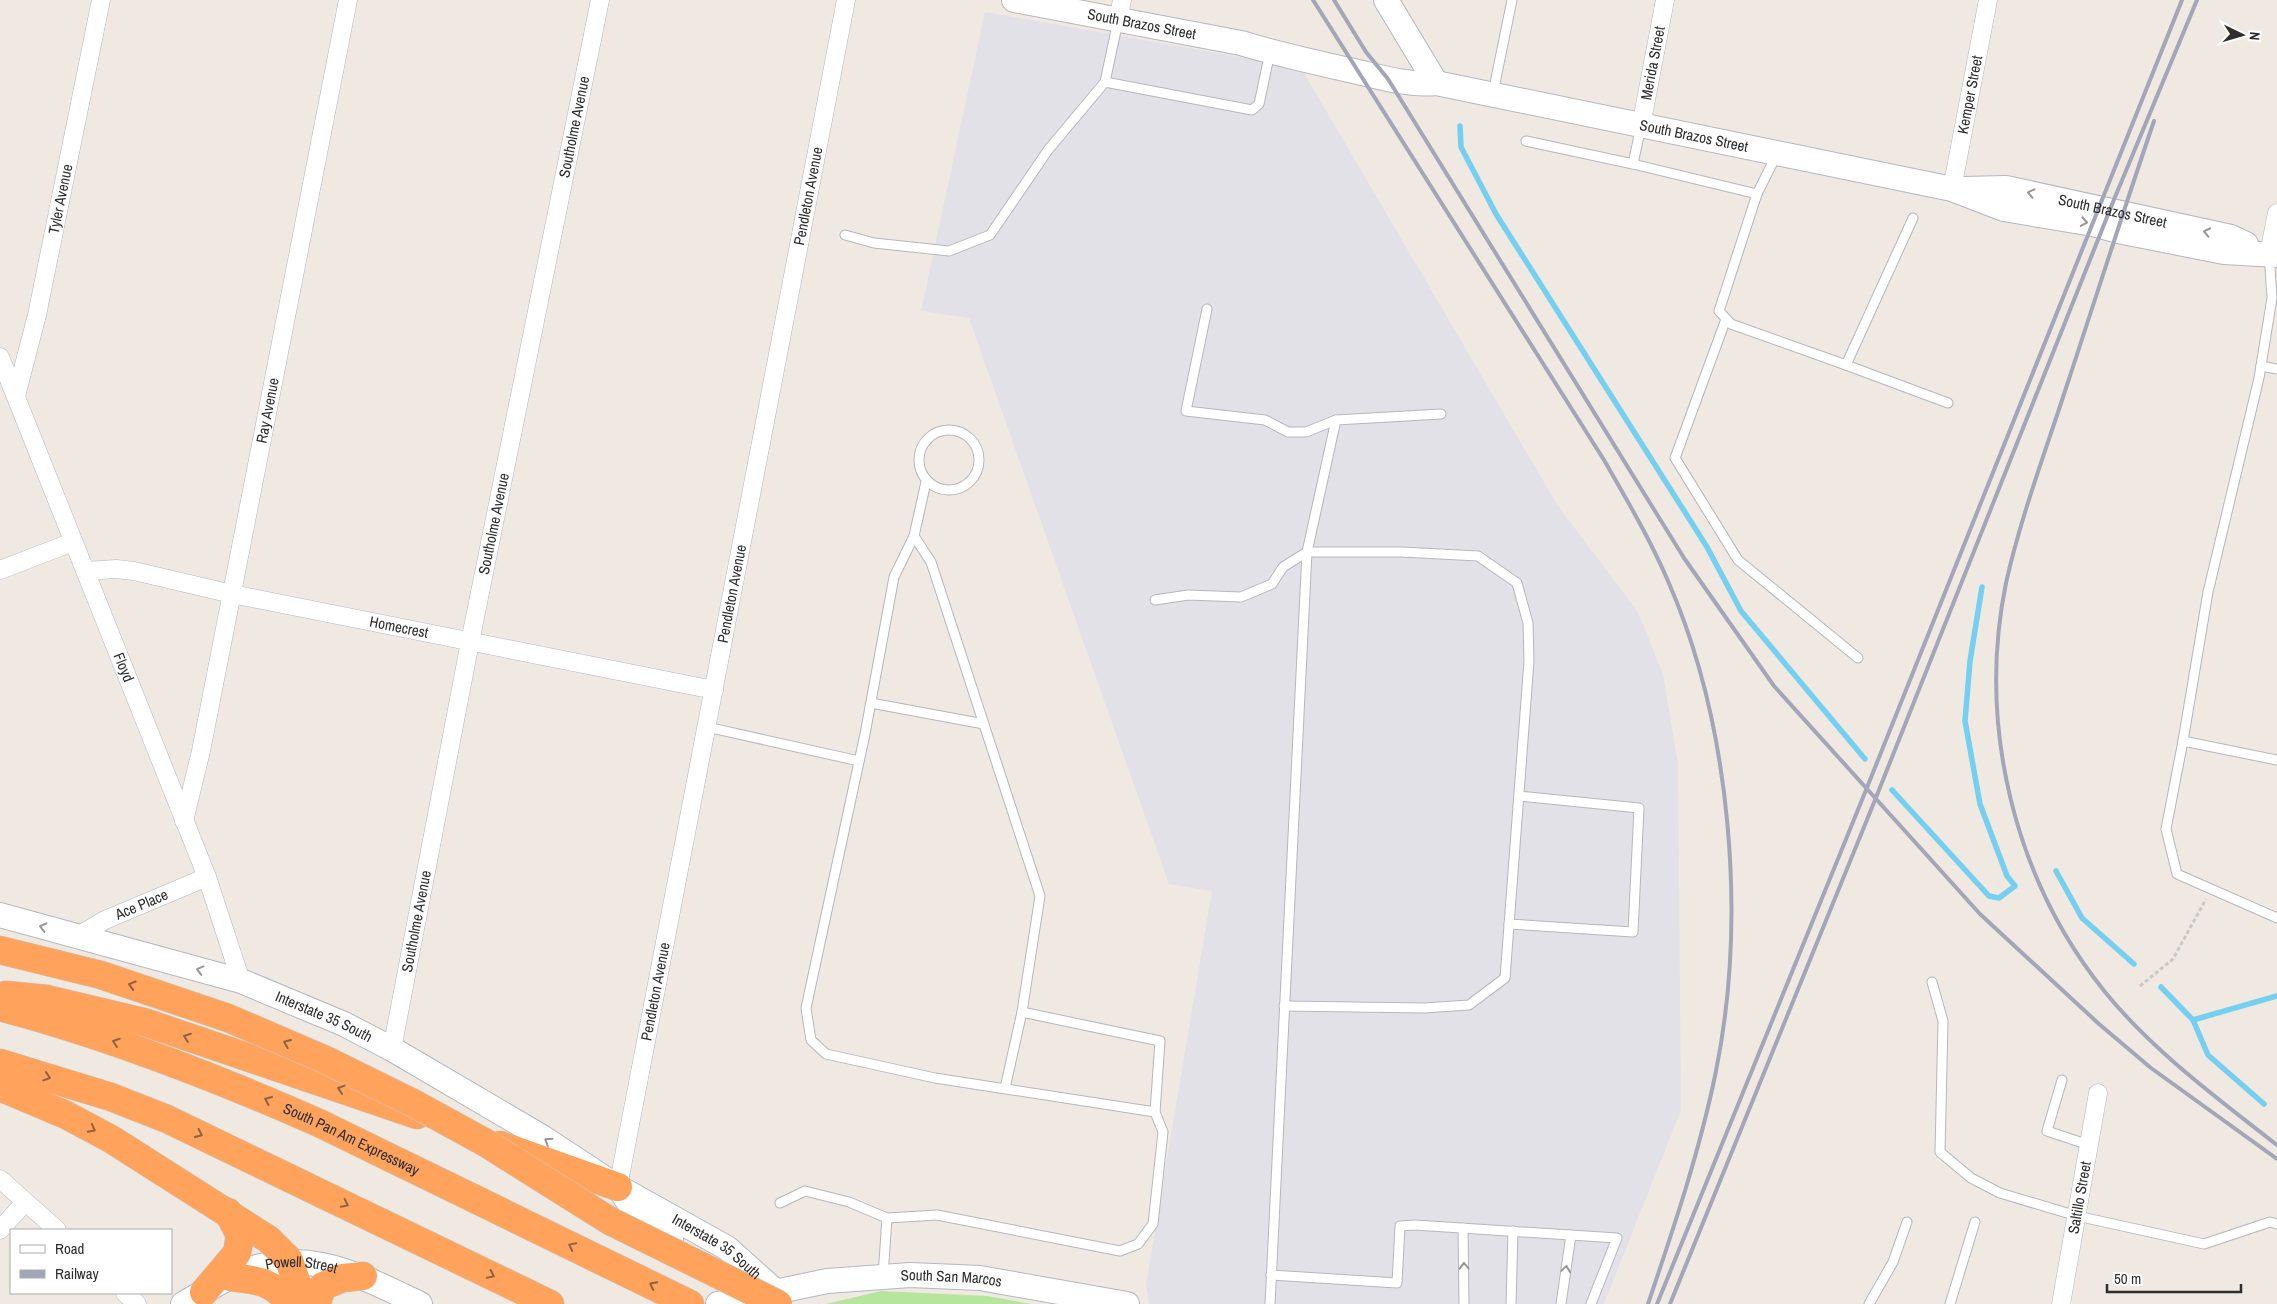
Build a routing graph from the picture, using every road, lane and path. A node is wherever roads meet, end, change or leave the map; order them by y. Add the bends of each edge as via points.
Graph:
1 (101, 0) edge
2 (348, 0) edge
3 (600, 0) edge
4 (846, 0) edge
5 (1014, 0) edge
6 (1386, 0) edge
7 (1512, 0) edge
8 (1665, 0) edge
9 (1988, 0) edge
10 (1120, 10) edge
11 (1241, 43) junction
12 (1270, 52) junction
13 (1105, 82) junction
14 (1436, 83) junction
15 (1492, 95) junction
16 (1641, 126) junction
17 (1526, 141) dead end
18 (1777, 154) junction
19 (1633, 164) junction
20 (1952, 189) junction
21 (1757, 194) junction
22 (2277, 213) edge
23 (1913, 218) dead end
24 (845, 236) dead end
25 (2273, 254) edge
26 (1206, 309) dead end
27 (1726, 319) junction
28 (0, 357) edge
29 (1846, 364) junction
30 (2261, 366) junction
31 (2277, 369) edge
32 (16, 396) junction
33 (1948, 404) dead end
34 (1441, 414) dead end
35 (1336, 420) junction
36 (926, 482) junction
37 (914, 536) junction
38 (73, 542) junction
39 (1307, 552) junction
40 (0, 570) edge
41 (85, 571) junction
42 (232, 594) junction
43 (1155, 600) dead end
44 (470, 642) junction
45 (1858, 658) dead end
46 (714, 690) junction
47 (871, 703) junction
48 (984, 724) junction
49 (707, 727) junction
50 (2183, 741) junction
51 (859, 760) junction
52 (2277, 760) edge
53 (1519, 796) junction
54 (184, 821) junction
55 (207, 877) junction
56 (2211, 890) junction
57 (0, 915) edge
58 (2277, 918) edge
59 (1509, 924) junction
60 (78, 936) junction
61 (0, 950) edge
62 (241, 981) junction
63 (1932, 982) dead end
64 (2140, 986) dead end
65 (0, 994) edge
66 (1284, 1006) junction
67 (0, 1007) edge
68 (1022, 1012) junction
69 (392, 1048) junction
70 (0, 1063) edge
71 (2062, 1080) dead end
72 (0, 1087) edge
73 (1005, 1088) junction
74 (2098, 1093) dead end
75 (1155, 1112) junction
76 (2089, 1145) junction
77 (0, 1179) edge
78 (618, 1187) junction
79 (25, 1202) junction
80 (780, 1203) dead end
81 (228, 1212) junction
82 (2077, 1216) junction
83 (887, 1218) junction
84 (1907, 1222) dead end
85 (1975, 1222) dead end
86 (2277, 1224) edge
87 (1463, 1228) junction
88 (56, 1229) edge
89 (0, 1230) edge
90 (1512, 1231) junction
91 (1571, 1235) junction
92 (289, 1260) junction
93 (1271, 1275) junction
94 (362, 1276) junction
95 (883, 1276) junction
96 (230, 1277) junction
97 (126, 1294) edge
98 (194, 1298) edge
99 (777, 1298) edge
100 (137, 1304) edge
101 (291, 1304) edge
102 (304, 1304) edge
103 (316, 1304) edge
104 (420, 1304) edge
105 (550, 1304) edge
106 (690, 1304) edge
107 (718, 1304) edge
108 (1128, 1304) edge
109 (1270, 1304) edge
110 (1464, 1304) edge
111 (1511, 1304) edge
112 (1561, 1304) edge
113 (1591, 1304) edge
114 (1869, 1304) edge
115 (1950, 1304) edge
116 (2061, 1304) edge

1 - 32 street, Tyler Avenue via 37,315
2 - 42 street, Ray Avenue
3 - 44 street, Southolme Avenue
4 - 46 street, Pendleton Avenue
5 - 10 street, South Brazos Street
6 - 14 street
7 - 15 lane
8 - 16 street, Merida Street
9 - 20 street, Kemper Street
10 - 11 street, South Brazos Street
10 - 13 lane
11 - 12 street, South Brazos Street
11 - 14 street, South Brazos Street via 1280,42 1375,63 1414,68
12 - 13 lane via 1259,104 1252,110
12 - 14 street, South Brazos Street via 1388,80
13 - 24 lane via 1048,150 990,235 949,250 874,243
14 - 15 street, South Brazos Street
15 - 16 street, South Brazos Street
16 - 18 street, South Brazos Street
16 - 19 lane
17 - 19 lane
18 - 20 street, South Brazos Street
18 - 21 lane
19 - 21 lane
20 - 25 street, South Brazos Street via 2004,208 2224,252
21 - 27 lane via 1719,311
22 - 25 street
23 - 29 lane
25 - 30 lane via 2272,298
26 - 35 lane via 1186,411 1265,420 1288,432 1306,432
27 - 29 lane via 1731,324
27 - 45 lane via 1675,458 1738,560
28 - 32 street, Floyd
29 - 33 lane
30 - 31 lane
30 - 50 lane via 2208,592
32 - 38 street, Floyd
34 - 35 lane
35 - 39 lane
36 - 36 lane via 920,473 919,452 931,435 951,430 970,438 979,455 979,465 970,482 953,491
36 - 37 lane
37 - 47 lane via 894,577
37 - 48 lane via 931,562
38 - 40 street
38 - 41 street, Floyd
39 - 43 lane via 1283,567 1272,584 1241,597 1188,595
39 - 53 lane via 1478,556 1517,582 1528,623 1529,660
39 - 66 lane
41 - 42 street, Homecrest via 134,571
41 - 54 street, Floyd
42 - 44 street, Homecrest
42 - 54 street, Ray Avenue
44 - 46 street, Homecrest
44 - 69 street, Southolme Avenue
46 - 49 street, Pendleton Avenue
47 - 48 lane
47 - 51 lane
48 - 68 lane via 1040,896
49 - 51 lane
49 - 78 street, Pendleton Avenue
50 - 52 lane
50 - 56 lane via 2166,829 2176,874
51 - 73 lane via 806,1008 811,1040 826,1054 935,1078
53 - 59 lane
53 - 59 lane via 1639,808 1633,932
54 - 55 street, Floyd
55 - 60 street, Ace Place via 105,920
55 - 62 street, Floyd
56 - 58 lane
56 - 64 path via 2173,960
60 -> 57 street, Interstate 35 South
59 - 66 lane via 1505,978 1470,1005 1424,1008
62 -> 60 street, Interstate 35 South
99 -> 61 highway, bridge via 610,1221 486,1143 326,1060 228,1018 101,975
62 - 69 street, Interstate 35 South
63 - 82 lane via 1943,1021 1940,1152 1971,1178 2000,1193
78 -> 65 highway via 144,1022 47,999
66 - 93 lane
106 -> 67 highway, South Pan Am Expressway via 319,1122 156,1056 72,1026
68 - 73 lane
68 - 75 lane via 1160,1041
78 -> 69 street, Interstate 35 South via 542,1137
70 -> 105 highway via 111,1097 168,1119
71 - 76 lane via 2047,1131
72 -> 81 highway via 111,1138
73 - 75 lane
74 - 76 street, Saltillo Street
75 - 83 lane via 1163,1132 1153,1224 1138,1244 1120,1251 937,1215
76 - 82 street, Saltillo Street
77 - 79 street
78 - 99 street, Interstate 35 South via 727,1248
79 - 88 street
79 - 89 street
80 - 83 lane via 805,1191 849,1202
81 - 92 highway via 268,1239
81 - 98 highway via 240,1235 237,1253
82 - 86 lane via 2204,1244 2270,1222
82 - 116 street, Saltillo Street
83 - 95 lane
84 - 114 lane via 1893,1262
85 - 115 lane
87 - 90 lane
87 - 93 lane via 1400,1226 1397,1283
110 -> 87 lane
90 - 91 lane
90 - 111 lane
112 -> 91 lane
91 - 113 lane via 1616,1238
92 - 94 street, Powell Street via 320,1264
92 - 96 street, Powell Street
92 - 102 highway
93 - 109 lane
94 - 103 highway via 343,1278 323,1286
94 - 104 street, Powell Street
95 - 99 street, South San Marcos via 827,1281
95 - 108 street, South San Marcos via 980,1278
96 - 98 street, Powell Street
96 - 101 highway via 259,1281 277,1288
97 - 100 street
99 - 107 street

